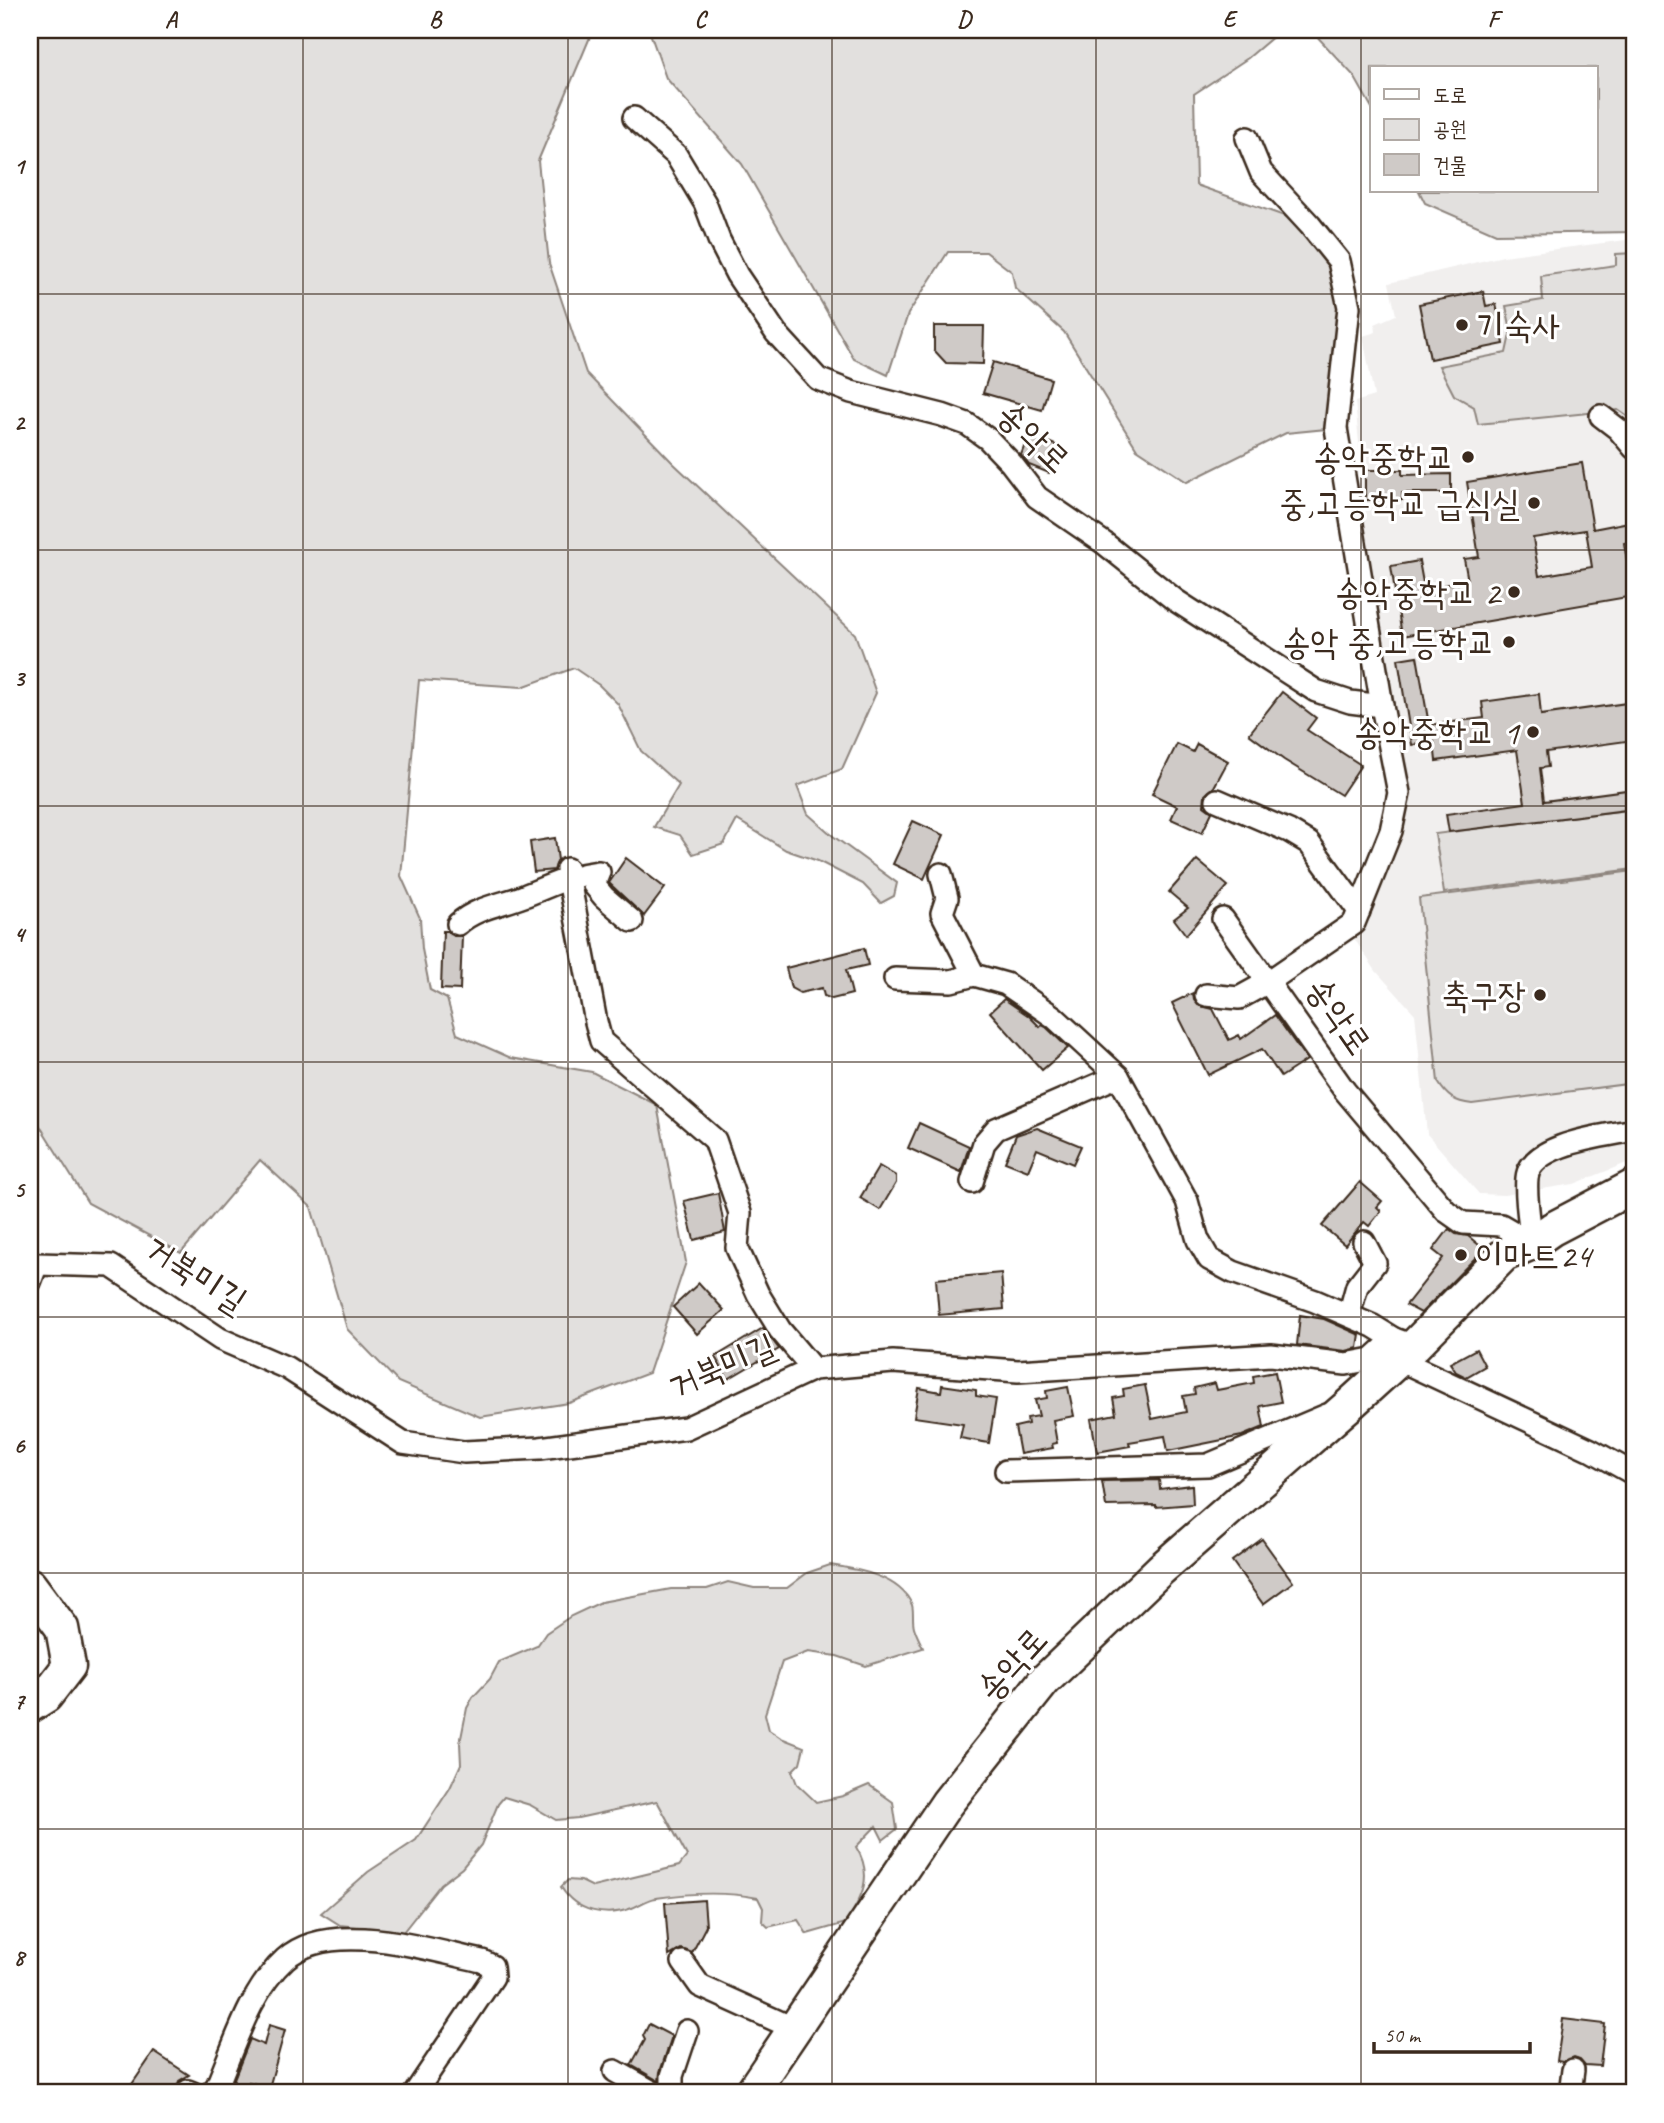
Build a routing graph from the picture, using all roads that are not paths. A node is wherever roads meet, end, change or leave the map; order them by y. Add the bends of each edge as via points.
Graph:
1 (634, 118) dead end
2 (1247, 138) dead end
3 (1601, 416) dead end
4 (1634, 448) edge
5 (1381, 706) junction
6 (1217, 800) dead end
7 (568, 873) junction
8 (941, 874) dead end
9 (1359, 911) junction
10 (1223, 919) dead end
11 (632, 921) dead end
12 (458, 924) dead end
13 (974, 975) junction
14 (895, 979) dead end
15 (1268, 982) junction
16 (1206, 995) dead end
17 (1118, 1076) junction
18 (1634, 1130) edge
19 (972, 1182) dead end
20 (1634, 1185) edge
21 (1634, 1202) edge
22 (1364, 1242) dead end
23 (1532, 1243) junction
24 (32, 1265) edge
25 (1349, 1315) junction
26 (1406, 1350) junction
27 (813, 1368) junction
28 (1348, 1406) junction
29 (1006, 1471) dead end
30 (1634, 1474) edge
31 (30, 1585) edge
32 (30, 1706) edge
33 (683, 1962) dead end
34 (795, 2029) junction
35 (687, 2031) dead end
36 (1573, 2070) dead end
37 (615, 2071) dead end
38 (212, 2093) edge
39 (415, 2093) edge
40 (654, 2093) edge
41 (672, 2093) edge
42 (751, 2093) edge
43 (765, 2093) edge
44 (1570, 2093) edge

1 - 5 street, 송악로 via 676,155 705,203 737,275 776,333 818,379 967,424 988,439 1037,497 1175,600 1316,691
2 - 5 street, 송악로 via 1261,172 1339,261 1349,307 1336,428
3 - 4 street
5 - 9 street, 송악로 via 1399,793 1391,831
6 - 9 street via 1309,844
7 - 11 street via 599,872 594,885
7 - 12 street via 526,895 477,911
7 - 27 street via 601,1041 715,1140 740,1213 737,1248 773,1318
8 - 13 street via 947,898 942,913
9 - 15 street, 송악로 via 1354,923
10 - 15 street
13 - 14 street via 951,981
13 - 17 street via 1006,984 1054,1017
15 - 16 street via 1239,998
15 - 23 street, 송악로 via 1345,1091 1446,1212 1462,1223 1501,1225
17 - 19 street via 996,1129 984,1143
17 - 25 street via 1187,1201 1198,1240 1209,1259
18 - 23 street via 1564,1145 1537,1158 1526,1176
20 - 23 main road, 송악로
21 - 26 main road via 1579,1229 1517,1271 1451,1333
22 - 25 street via 1375,1263 1357,1286
23 - 26 main road, 송악로 via 1504,1255
24 - 27 street, 거북미길 via 111,1265 220,1339 287,1368 403,1443 464,1452 540,1448 686,1428
25 - 26 street via 1373,1325
26 - 27 street, 거북미길 via 1346,1364 1271,1355 1018,1371 893,1362
26 - 28 main road, 송악로
26 - 30 street
26 - 43 main road via 1370,1398 1207,1541 1034,1707 921,1857
28 - 29 street, 송악로 via 1208,1465
28 - 34 main road, 송악로 via 1161,1569 1044,1681 947,1804
31 - 32 main road via 62,1628 69,1666 46,1696
33 - 34 street via 700,1986
34 - 42 main road, 송악로
35 - 41 street via 672,2076
36 - 44 street
37 - 40 street
38 - 39 street via 248,2013 286,1959 305,1947 353,1939 492,1966 493,1977

